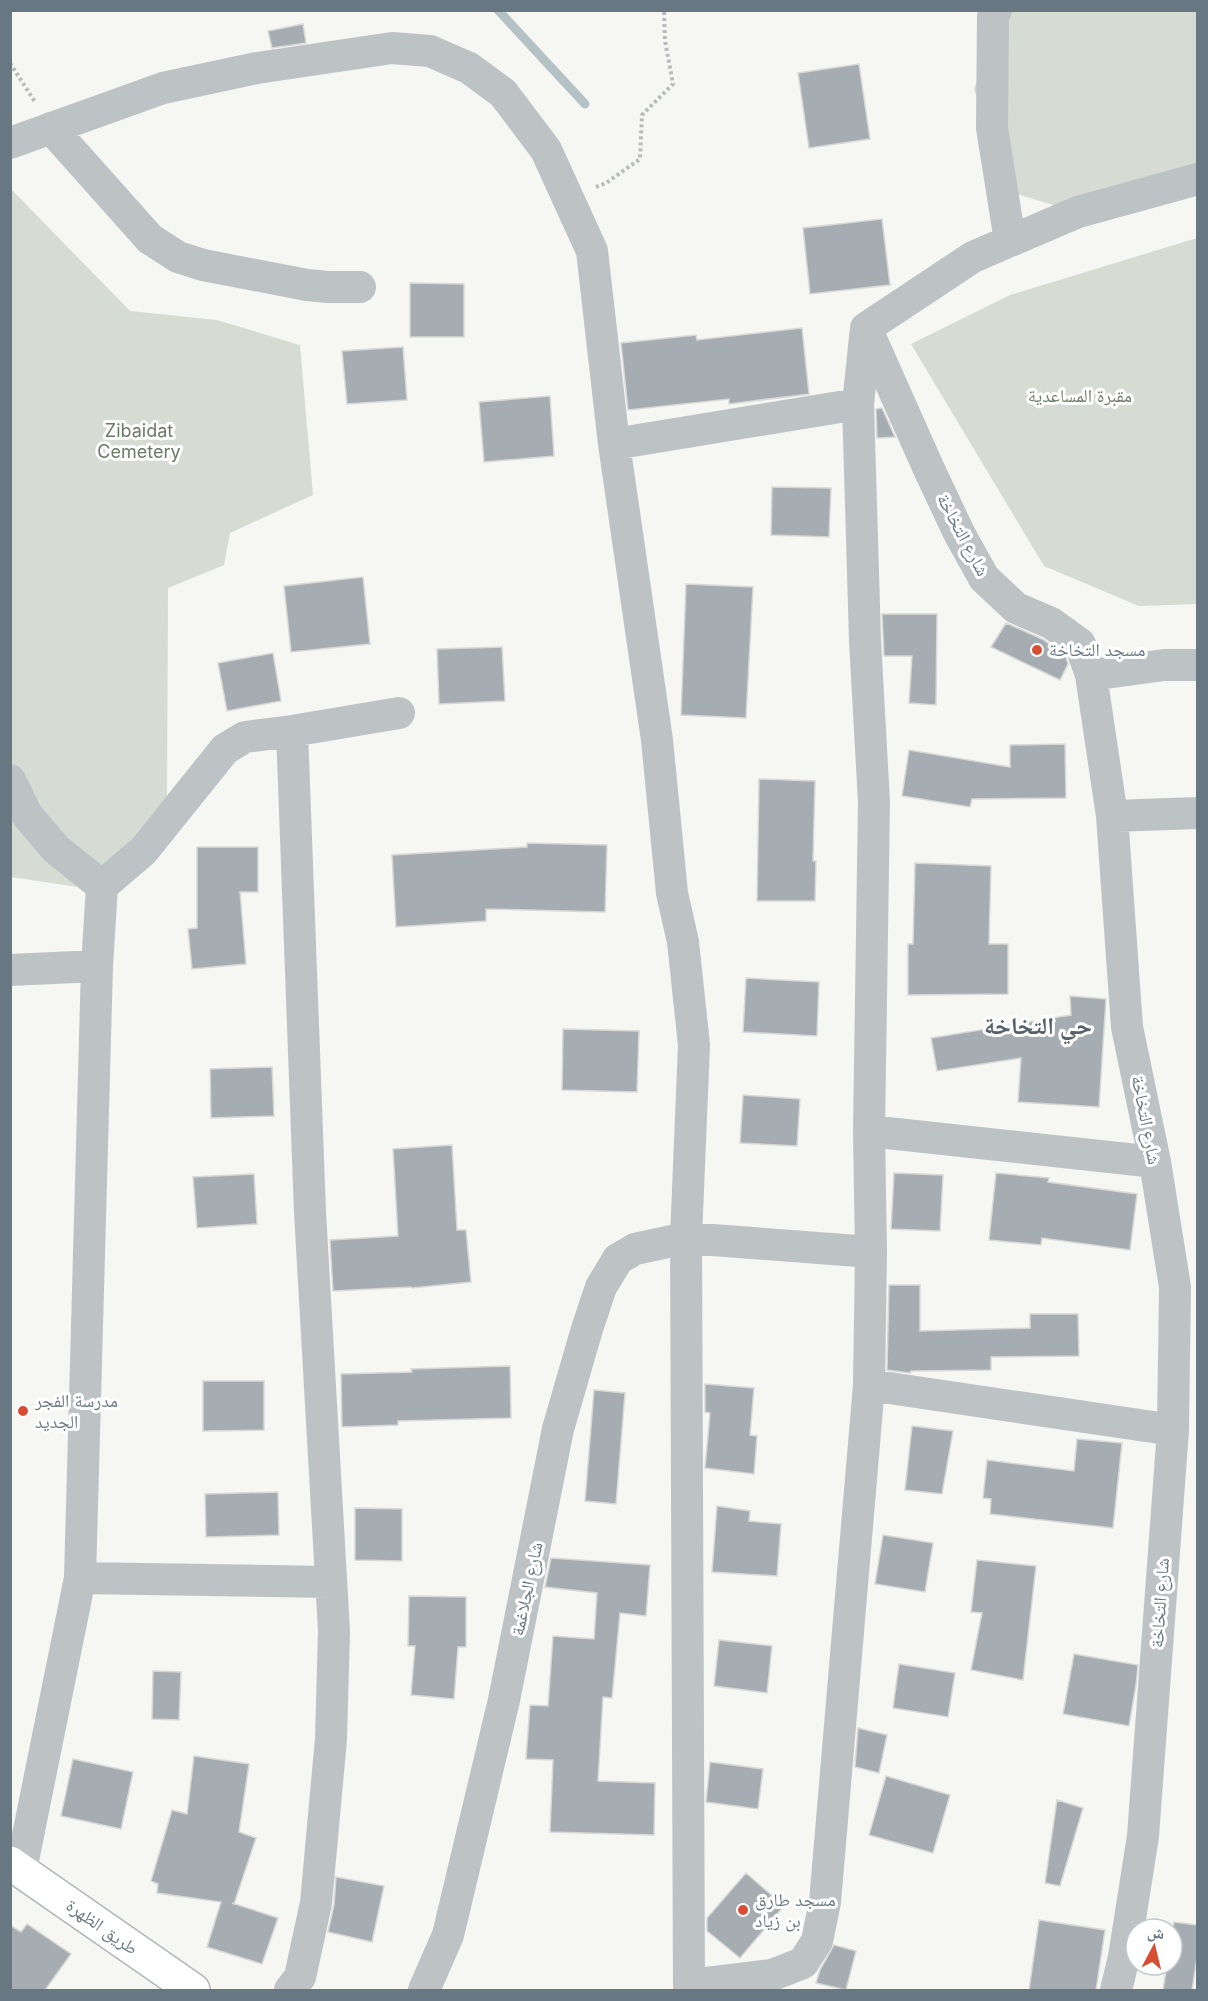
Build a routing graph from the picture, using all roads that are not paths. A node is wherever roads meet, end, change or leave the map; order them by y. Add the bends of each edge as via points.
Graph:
1 (996, 10) edge
2 (51, 128) junction
3 (10, 143) edge
4 (1197, 179) edge
5 (1010, 241) junction
6 (360, 287) dead end
7 (866, 328) junction
8 (858, 404) junction
9 (614, 444) junction
10 (1197, 665) edge
11 (1091, 675) junction
12 (399, 713) dead end
13 (292, 732) junction
14 (10, 780) edge
15 (1197, 813) edge
16 (1112, 816) junction
17 (102, 886) junction
18 (97, 966) junction
19 (10, 970) edge
20 (869, 1131) junction
21 (1155, 1162) junction
22 (686, 1238) junction
23 (872, 1252) junction
24 (1186, 1287) edge
25 (869, 1385) junction
26 (1173, 1430) junction
27 (80, 1578) junction
28 (331, 1582) junction
29 (16, 1866) edge
30 (690, 1988) edge
31 (193, 1990) edge
32 (290, 1990) edge
33 (424, 1990) edge
34 (1116, 1990) edge

1 - 5 street via 992,128
2 - 3 street
2 - 6 street via 150,239 178,257 307,285
2 - 9 street via 163,88 257,68 393,48 430,51 469,68 503,93 546,150 592,251
4 - 5 street via 1078,212
5 - 7 street via 973,257
7 - 8 street
7 - 11 street, شارع التخاخة via 984,578 1016,608 1051,623 1080,644
8 - 9 street
8 - 20 street via 874,802
9 - 22 street via 657,740 672,893 683,942 694,1045
10 - 11 street via 1164,665
11 - 16 street, شارع التخاخة
12 - 13 street
13 - 17 street via 245,737 225,749 143,851
13 - 28 street via 310,1212
14 - 17 street via 27,815 56,849
15 - 16 street
16 - 21 street, شارع التخاخة via 1127,1027
17 - 18 street
18 - 19 street
18 - 27 street
20 - 21 street
20 - 23 street
21 - 24 street, شارع التخاخة
22 - 23 street, شارع الجلاغمة
22 - 30 street
22 - 33 street, شارع الجلاغمة via 635,1249 618,1259 601,1287 558,1429 504,1700 448,1935
23 - 25 street
24 - 26 street, شارع التخاخة
25 - 26 street
25 - 30 street via 825,1902 817,1941 803,1963 772,1975
26 - 34 street, شارع التخاخة via 1143,1836
27 - 28 street
27 - 29 street
28 - 32 street via 331,1739 316,1904 300,1977
29 - 31 main road, طريق الظهرة

